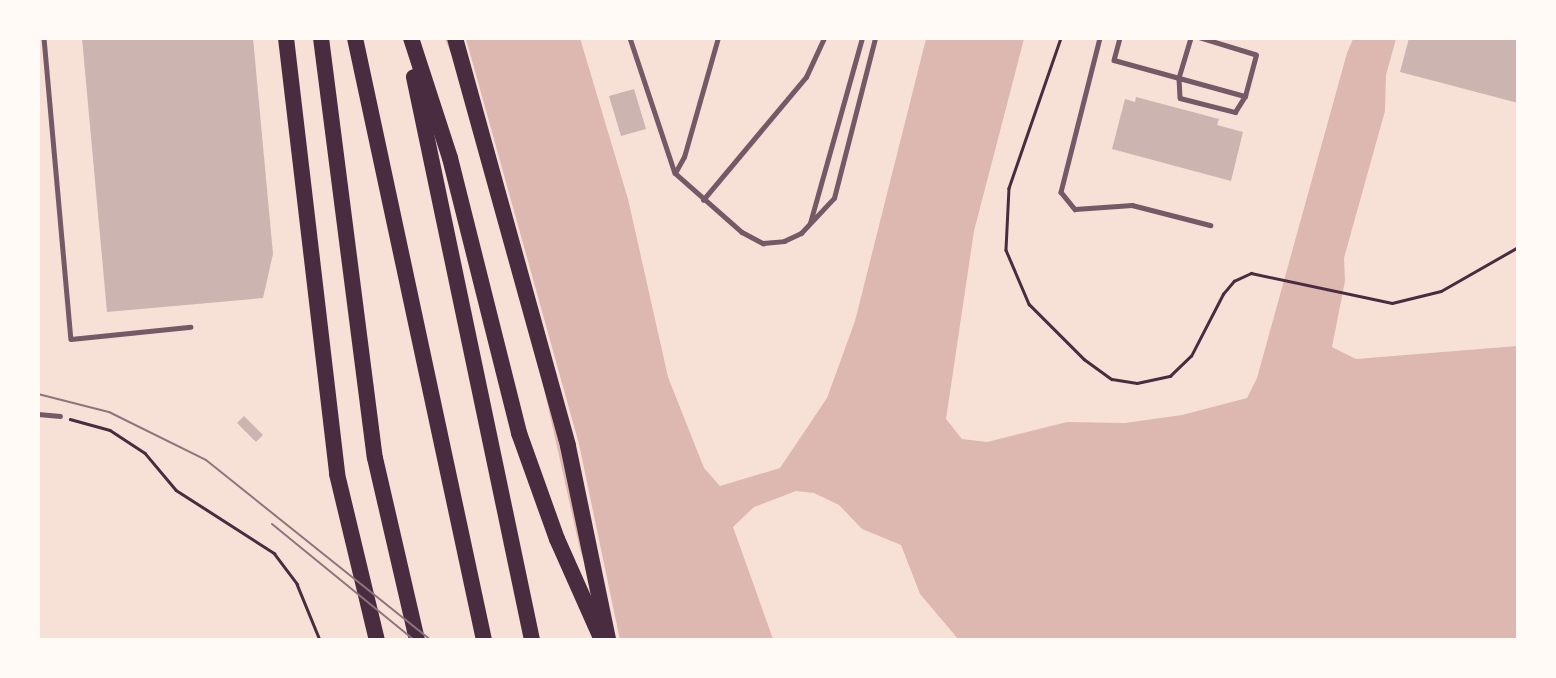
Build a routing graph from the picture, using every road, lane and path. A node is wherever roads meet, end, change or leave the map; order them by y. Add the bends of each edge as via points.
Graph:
1 (44, 38) edge
2 (286, 38) edge
3 (321, 38) edge
4 (355, 38) edge
5 (409, 38) edge
6 (455, 38) edge
7 (630, 38) edge
8 (718, 38) edge
9 (862, 38) edge
10 (875, 38) edge
11 (1061, 38) edge
12 (1100, 38) edge
13 (1121, 38) edge
14 (1191, 38) edge
15 (1200, 38) edge
16 (824, 40) edge
17 (1179, 78) junction
18 (1245, 96) junction
19 (675, 173) junction
20 (704, 200) junction
21 (1210, 225) dead end
22 (809, 227) junction
23 (1517, 247) edge
24 (190, 327) dead end
25 (38, 414) edge
26 (60, 416) joint
27 (320, 639) edge
28 (377, 639) edge
29 (417, 639) edge
30 (484, 639) edge
31 (532, 639) edge
32 (602, 639) edge
33 (608, 639) edge

1 - 24 lane via 71,339
2 - 28 highway via 337,474
3 - 29 highway via 375,458
4 - 30 highway
5 - 31 highway
5 - 32 highway via 450,158 519,433 556,538
6 - 33 highway via 568,446
7 - 19 lane
8 - 19 lane via 684,157
9 - 22 lane
10 - 22 lane via 834,198
11 - 23 path via 1009,188 1006,250 1029,304 1112,379 1151,382 1170,376 1191,356 1234,281 1251,272 1392,303 1419,300
12 - 21 lane via 1061,192 1075,209 1132,205
13 - 17 lane via 1115,60
14 - 17 lane
15 - 18 lane via 1256,55
16 - 20 lane via 806,77
17 - 18 lane
17 - 18 lane via 1181,98 1235,112
19 - 20 lane
20 - 22 lane via 763,243 784,242
25 - 26 lane
26 - 27 path via 110,430 145,453 176,490 274,553 297,584

